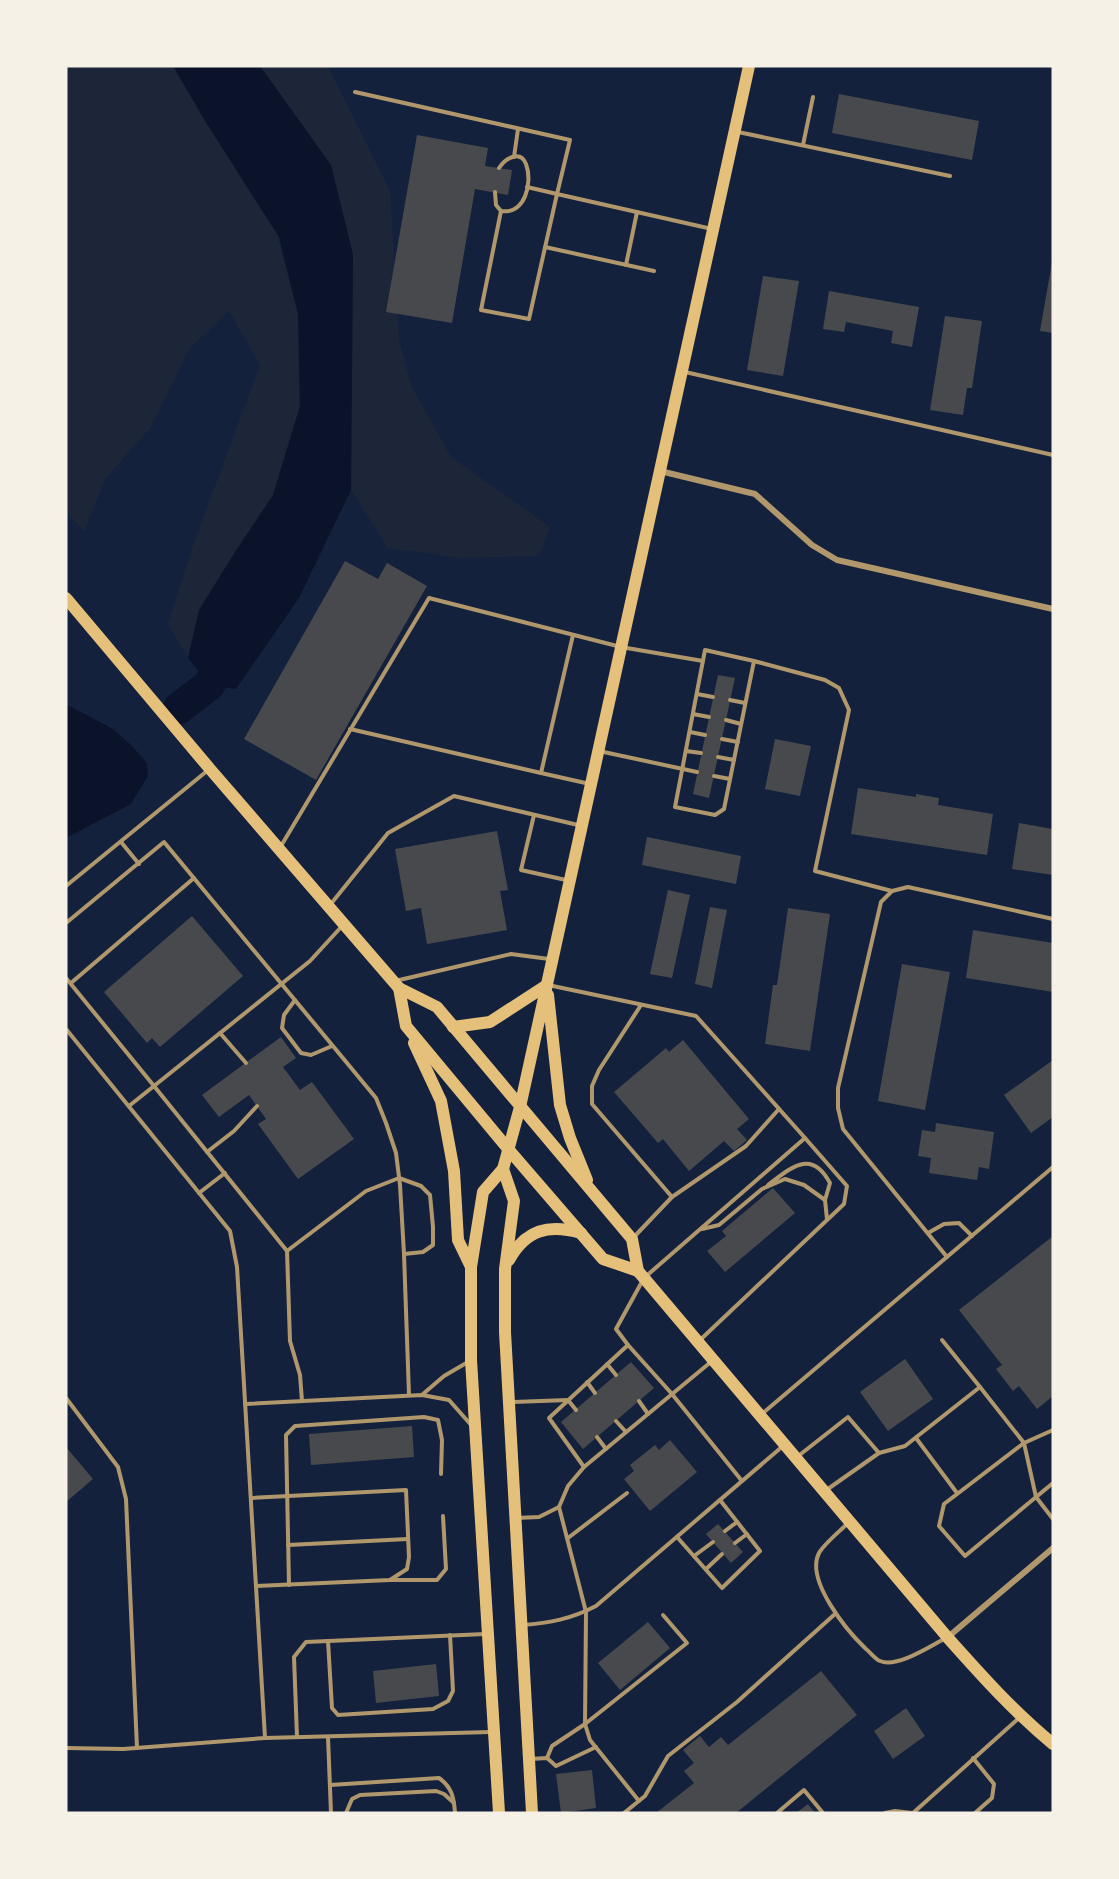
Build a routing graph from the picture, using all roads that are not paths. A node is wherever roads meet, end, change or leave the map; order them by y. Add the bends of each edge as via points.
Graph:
1 (749, 66) edge
2 (355, 92) dead end
3 (813, 97) dead end
4 (518, 129) junction
5 (735, 131) junction
6 (803, 145) junction
7 (514, 157) junction
8 (499, 168) dead end
9 (950, 176) dead end
10 (527, 187) junction
11 (495, 192) dead end
12 (557, 194) junction
13 (501, 212) junction
14 (637, 212) junction
15 (713, 229) junction
16 (545, 247) junction
17 (626, 265) junction
18 (654, 271) dead end
19 (682, 371) junction
20 (1053, 455) edge
21 (660, 471) junction
22 (66, 598) edge
23 (1053, 609) edge
24 (573, 635) junction
25 (621, 646) junction
26 (703, 661) junction
27 (753, 661) junction
28 (697, 694) junction
29 (713, 697) dead end
30 (730, 700) dead end
31 (745, 703) junction
32 (693, 714) junction
33 (709, 717) dead end
34 (726, 720) dead end
35 (741, 724) junction
36 (350, 729) junction
37 (690, 732) junction
38 (705, 735) dead end
39 (722, 739) dead end
40 (738, 742) junction
41 (598, 751) junction
42 (686, 751) junction
43 (701, 753) dead end
44 (718, 757) dead end
45 (734, 760) junction
46 (210, 769) junction
47 (683, 769) junction
48 (697, 772) dead end
49 (541, 773) junction
50 (714, 776) dead end
51 (730, 779) junction
52 (591, 785) junction
53 (534, 814) junction
54 (582, 825) junction
55 (121, 842) junction
56 (279, 849) junction
57 (139, 864) junction
58 (194, 878) junction
59 (570, 881) junction
60 (66, 886) edge
61 (892, 891) junction
62 (328, 906) junction
63 (1053, 919) edge
64 (66, 923) edge
65 (344, 924) junction
66 (553, 960) junction
67 (66, 978) edge
68 (71, 983) junction
69 (282, 984) junction
70 (396, 985) junction
71 (547, 985) junction
72 (295, 1000) junction
73 (641, 1005) junction
74 (406, 1026) junction
75 (453, 1027) junction
76 (66, 1029) edge
77 (220, 1033) junction
78 (332, 1046) junction
79 (246, 1063) dead end
80 (154, 1086) junction
81 (129, 1106) junction
82 (257, 1106) dead end
83 (520, 1107) junction
84 (779, 1109) junction
85 (805, 1138) junction
86 (509, 1150) junction
87 (207, 1152) junction
88 (1053, 1167) edge
89 (503, 1169) junction
90 (225, 1173) junction
91 (399, 1178) junction
92 (762, 1189) junction
93 (591, 1191) junction
94 (199, 1193) junction
95 (672, 1197) junction
96 (825, 1200) junction
97 (827, 1220) junction
98 (701, 1229) junction
99 (581, 1233) junction
100 (928, 1233) junction
101 (972, 1236) junction
102 (632, 1239) junction
103 (287, 1251) junction
104 (404, 1254) junction
105 (947, 1257) junction
106 (471, 1267) junction
107 (505, 1269) junction
108 (641, 1275) junction
109 (942, 1340) dead end
110 (698, 1342) junction
111 (628, 1345) junction
112 (471, 1360) junction
113 (713, 1360) junction
114 (607, 1364) junction
115 (616, 1376) dead end
116 (587, 1382) junction
117 (980, 1387) junction
118 (596, 1393) dead end
119 (672, 1394) junction
120 (408, 1395) junction
121 (422, 1395) junction
122 (66, 1398) edge
123 (568, 1400) junction
124 (302, 1401) junction
125 (639, 1401) dead end
126 (509, 1402) junction
127 (245, 1404) junction
128 (576, 1410) dead end
129 (648, 1414) junction
130 (760, 1416) junction
131 (616, 1421) dead end
132 (1053, 1430) edge
133 (476, 1431) junction
134 (626, 1432) junction
135 (597, 1437) dead end
136 (916, 1438) junction
137 (1024, 1443) junction
138 (785, 1445) junction
139 (606, 1449) junction
140 (879, 1453) junction
141 (796, 1458) junction
142 (584, 1467) junction
143 (441, 1474) dead end
144 (742, 1481) junction
145 (1053, 1483) edge
146 (824, 1492) junction
147 (627, 1493) dead end
148 (957, 1493) junction
149 (287, 1496) junction
150 (1036, 1497) junction
151 (251, 1498) junction
152 (720, 1500) junction
153 (560, 1507) junction
154 (443, 1516) dead end
155 (515, 1518) junction
156 (1053, 1519) edge
157 (849, 1521) junction
158 (737, 1522) junction
159 (725, 1531) dead end
160 (747, 1534) junction
161 (677, 1537) junction
162 (568, 1538) junction
163 (408, 1539) junction
164 (712, 1542) dead end
165 (735, 1543) dead end
166 (288, 1545) junction
167 (1053, 1548) edge
168 (722, 1554) dead end
169 (694, 1556) junction
170 (706, 1569) junction
171 (390, 1580) junction
172 (289, 1585) junction
173 (256, 1586) junction
174 (586, 1612) junction
175 (836, 1614) junction
176 (663, 1615) dead end
177 (522, 1625) junction
178 (489, 1634) junction
179 (450, 1635) junction
180 (948, 1638) junction
181 (328, 1641) junction
182 (1021, 1716) junction
183 (585, 1724) junction
184 (495, 1732) junction
185 (297, 1737) junction
186 (328, 1737) junction
187 (265, 1738) junction
188 (1053, 1744) edge
189 (596, 1747) junction
190 (66, 1748) edge
191 (137, 1748) junction
192 (547, 1758) junction
193 (974, 1758) junction
194 (529, 1759) junction
195 (330, 1785) junction
196 (639, 1801) junction
197 (454, 1804) junction
198 (332, 1813) edge
199 (346, 1813) edge
200 (455, 1813) edge
201 (499, 1813) edge
202 (532, 1813) edge
203 (624, 1813) edge
204 (777, 1813) edge
205 (823, 1813) edge
206 (885, 1813) edge
207 (912, 1813) edge
208 (975, 1813) edge

1 - 5 main road
2 - 4 lane
3 - 6 lane
4 - 7 lane
4 - 12 lane via 570,140
5 - 6 lane
5 - 15 main road
6 - 9 lane
7 - 8 lane via 504,160
7 - 10 lane via 526,165
10 - 12 lane
10 - 13 lane via 518,208
11 - 13 lane
12 - 14 lane
12 - 16 lane
13 - 16 lane via 481,310 529,320
14 - 15 lane
14 - 17 lane
15 - 19 main road
16 - 17 lane
17 - 18 lane
19 - 20 lane
19 - 21 main road
21 - 23 street via 755,494 812,545 837,560
21 - 25 main road
22 - 46 main road
24 - 25 lane
24 - 36 lane via 429,598
24 - 49 lane
25 - 26 lane
25 - 41 main road
26 - 27 lane via 705,650
26 - 28 lane
27 - 31 lane
27 - 61 lane via 825,680 839,688 849,710 815,871
28 - 29 lane
28 - 32 lane
30 - 31 lane
31 - 35 lane
32 - 33 lane
32 - 37 lane
34 - 35 lane
35 - 40 lane
36 - 49 lane
36 - 56 lane
37 - 38 lane
37 - 42 lane
39 - 40 lane
40 - 45 lane
41 - 47 lane
41 - 52 main road
42 - 43 lane
42 - 47 lane
44 - 45 lane
45 - 51 lane
46 - 55 lane
46 - 56 main road
47 - 48 lane
47 - 51 lane via 675,807 715,815 724,809
49 - 52 lane
50 - 51 lane
52 - 54 main road
53 - 54 lane
53 - 59 lane via 521,870
53 - 62 lane via 454,796 388,833
54 - 59 main road
55 - 57 lane
55 - 60 lane
56 - 62 main road
57 - 58 lane via 164,842
57 - 64 lane
58 - 68 lane
58 - 69 lane
59 - 66 main road
61 - 63 lane via 908,887
61 - 100 lane via 881,902 838,1088 838,1108 843,1129
62 - 65 main road
65 - 69 lane
65 - 70 main road
66 - 70 lane via 511,954
66 - 71 main road
67 - 68 lane
68 - 80 lane
69 - 72 lane
69 - 77 lane
70 - 74 main road
70 - 75 main road via 437,1007
71 - 73 lane
71 - 75 main road via 490,1022
71 - 83 main road
71 - 93 main road via 560,1105
72 - 78 lane
72 - 78 lane via 284,1015 282,1028 301,1053 311,1055
73 - 84 lane via 696,1016
73 - 95 lane via 598,1070 592,1086 592,1104
74 - 86 main road
74 - 106 main road via 441,1101 454,1171 458,1240
75 - 83 main road
76 - 81 lane
77 - 79 lane
77 - 80 lane
78 - 91 lane via 376,1098 396,1153
80 - 81 lane
80 - 87 lane
81 - 94 lane
82 - 87 lane
83 - 86 main road
83 - 93 main road
84 - 85 lane
84 - 95 lane via 746,1146
85 - 97 lane via 846,1186 843,1204
85 - 98 lane
86 - 89 main road
86 - 99 main road
87 - 90 lane
88 - 101 lane
89 - 106 main road via 483,1192
89 - 107 main road via 514,1201
90 - 94 lane
90 - 103 lane
91 - 103 lane via 366,1191
91 - 104 lane
91 - 104 lane via 421,1186 430,1195 433,1227 433,1245 423,1252
92 - 96 lane via 785,1179 795,1180
92 - 96 lane via 803,1162 825,1174 830,1183
92 - 98 lane via 719,1225
93 - 102 main road
94 - 127 lane via 230,1231 237,1267
95 - 102 lane
96 - 97 lane
97 - 110 lane
98 - 108 lane
99 - 107 main road via 564,1228 533,1234 517,1246
99 - 108 main road via 603,1259
100 - 101 lane via 944,1224 959,1224
100 - 105 lane
101 - 105 lane
102 - 108 main road
103 - 124 lane via 290,1341 300,1375
104 - 120 lane
105 - 130 lane
106 - 112 main road
107 - 126 main road
108 - 110 main road
108 - 111 lane via 616,1329
109 - 117 lane
110 - 113 main road
111 - 114 lane
111 - 119 lane
112 - 121 lane
112 - 133 main road
113 - 119 lane
113 - 130 main road
114 - 115 lane
114 - 116 lane
116 - 118 lane
116 - 123 lane
117 - 136 lane
117 - 137 lane
119 - 129 lane
119 - 144 lane
120 - 121 lane
120 - 124 lane
121 - 133 lane via 449,1400
122 - 191 lane via 118,1467 126,1499
123 - 126 lane
123 - 128 lane
123 - 142 lane via 549,1418
124 - 127 lane
125 - 129 lane
126 - 155 main road
127 - 151 lane
129 - 134 lane
130 - 138 main road
131 - 134 lane
132 - 137 lane
133 - 178 main road
134 - 139 lane
135 - 139 lane
136 - 140 lane via 905,1446
136 - 148 lane
137 - 148 lane
137 - 150 lane
138 - 141 main road
138 - 144 lane
139 - 142 lane
140 - 141 lane via 848,1417
140 - 146 lane
141 - 146 main road
142 - 153 lane via 568,1486
143 - 149 lane via 438,1420 424,1417 294,1426 286,1435
144 - 152 lane
145 - 150 lane
146 - 157 main road
147 - 162 lane
148 - 150 lane via 944,1504 939,1526 965,1556
149 - 151 lane
149 - 163 lane via 406,1490
149 - 166 lane
150 - 156 lane
151 - 173 lane
152 - 158 lane
152 - 161 lane
153 - 155 lane via 538,1517
153 - 162 lane
154 - 171 lane via 446,1569 437,1580
155 - 177 main road
157 - 175 lane via 819,1554 817,1563 816,1572
157 - 180 main road
158 - 159 lane
158 - 160 lane
160 - 165 lane
160 - 170 lane via 760,1551 722,1588
161 - 169 lane
161 - 174 lane
162 - 174 lane
163 - 166 lane
163 - 171 lane via 407,1569
164 - 169 lane
166 - 172 lane
167 - 180 street
168 - 170 lane
169 - 170 lane
171 - 172 lane
172 - 173 lane
173 - 187 lane
174 - 177 lane
174 - 183 lane
175 - 180 lane via 879,1661 916,1655
175 - 196 lane via 738,1702 668,1756
176 - 183 lane via 687,1643
177 - 194 main road
178 - 179 lane
178 - 184 main road
179 - 181 lane
179 - 181 lane via 453,1691 448,1701 433,1709 338,1715 332,1708
180 - 182 main road
181 - 185 lane via 306,1642 294,1657
182 - 188 main road
182 - 193 lane
183 - 189 lane
183 - 192 lane via 552,1746
184 - 186 lane
184 - 201 main road
185 - 186 lane
185 - 187 lane
186 - 195 lane
187 - 191 lane
189 - 192 lane via 556,1766
189 - 196 lane
190 - 191 lane
192 - 194 lane
193 - 207 lane
193 - 208 lane via 994,1784 992,1798
194 - 202 main road
195 - 197 lane via 439,1778 447,1784
195 - 198 lane
196 - 203 lane
197 - 199 lane via 436,1791 360,1795 352,1799
197 - 200 lane
204 - 205 lane via 804,1790
206 - 207 lane

